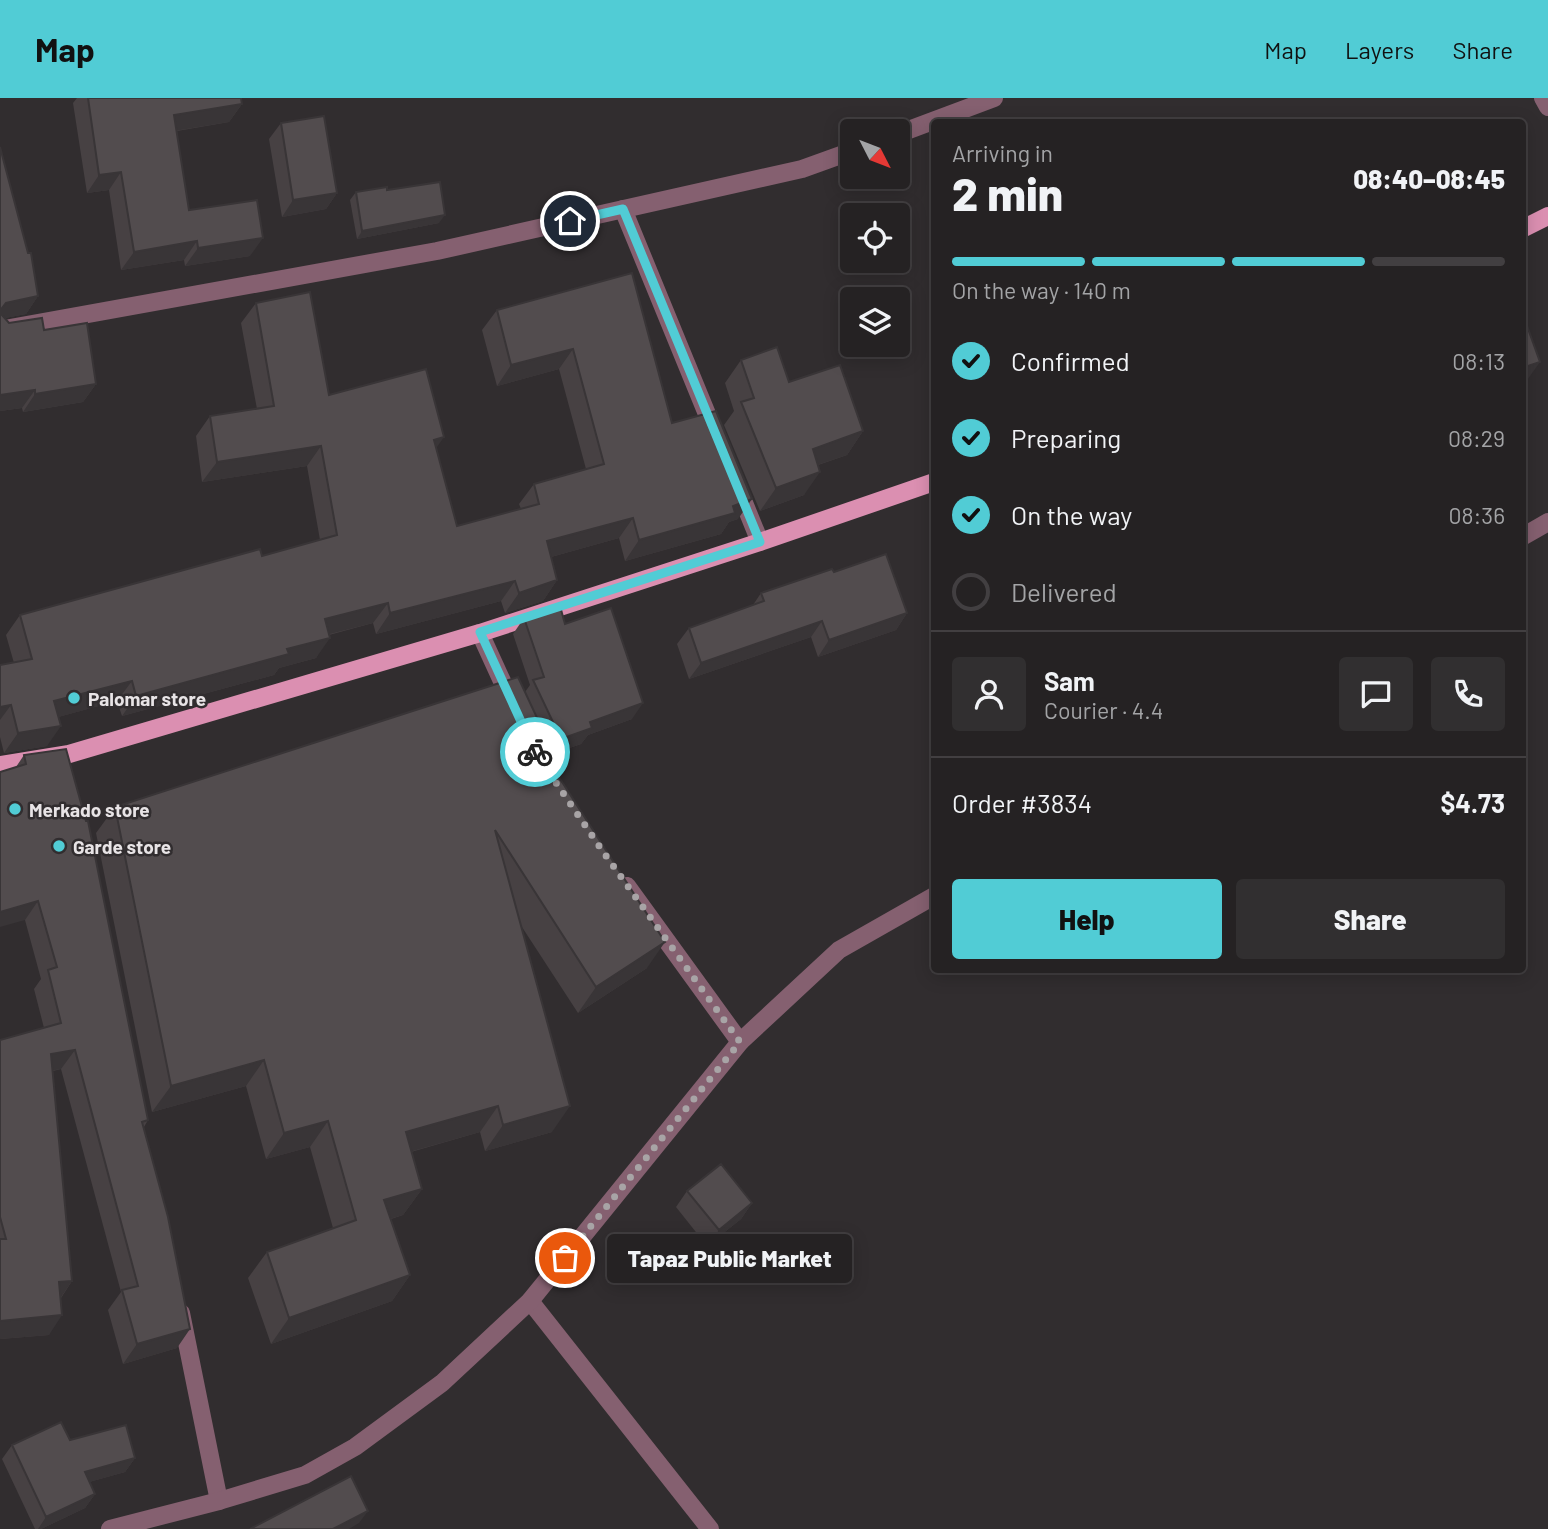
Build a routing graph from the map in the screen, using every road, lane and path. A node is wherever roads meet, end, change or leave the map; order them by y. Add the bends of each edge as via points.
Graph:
1 (994, 98) edge
2 (1543, 98) edge
3 (1548, 107) edge
4 (938, 119) edge
5 (931, 122) edge
6 (910, 130) edge
7 (840, 155) edge
8 (623, 209) junction
9 (1548, 216) edge
10 (1526, 227) edge
11 (0, 330) edge
12 (723, 452) edge
13 (734, 478) edge
14 (931, 483) edge
15 (1548, 522) edge
16 (1526, 535) edge
17 (760, 542) junction
18 (480, 632) junction
19 (521, 721) edge
20 (0, 765) edge
21 (620, 875) edge
22 (931, 898) edge
23 (740, 1042) junction
24 (178, 1298) edge
25 (530, 1301) junction
26 (219, 1502) junction
27 (110, 1529) edge
28 (710, 1529) edge

1 - 4 street
2 - 3 street
5 - 6 street
7 - 8 street via 802,169
8 - 11 street via 437,251
8 - 12 street
9 - 10 main road
13 - 17 street
14 - 17 main road
15 - 16 street
17 - 18 main road
18 - 19 street
18 - 20 main road via 70,761
21 - 23 street
22 - 23 street via 839,950
23 - 25 street
24 - 26 street
25 - 26 street via 442,1383 355,1447 305,1475
25 - 28 street
26 - 27 street

